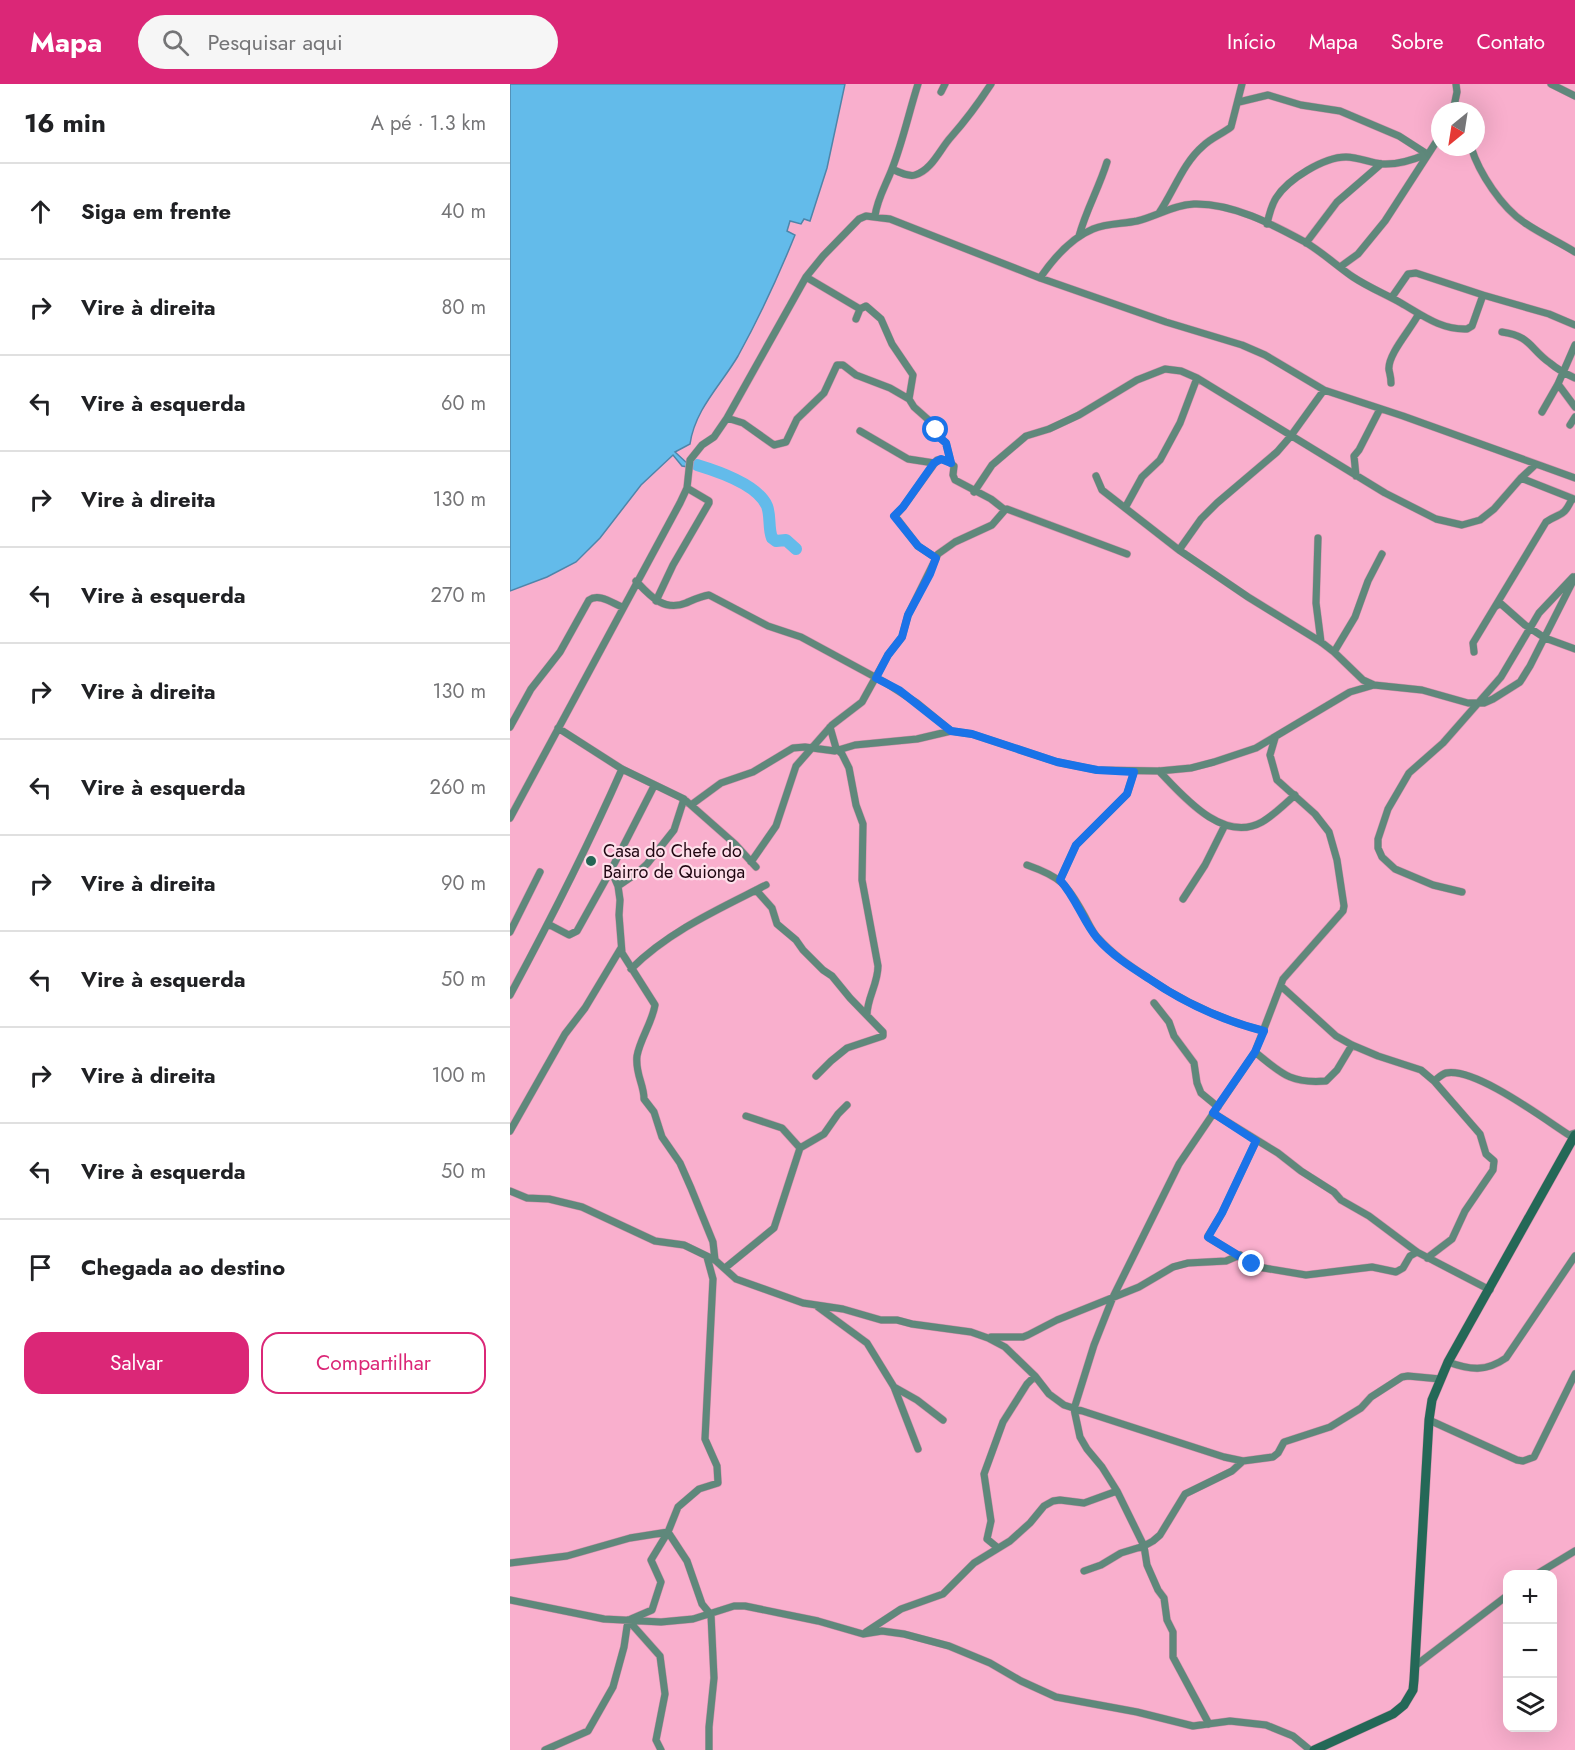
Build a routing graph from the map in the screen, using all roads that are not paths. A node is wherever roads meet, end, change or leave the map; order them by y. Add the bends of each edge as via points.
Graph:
1 (918, 84) edge
2 (945, 84) edge
3 (991, 84) edge
4 (1242, 84) edge
5 (1456, 84) edge
6 (1551, 84) edge
7 (941, 92) dead end
8 (1575, 96) edge
9 (1239, 102) junction
10 (1456, 102) edge
11 (1431, 148) edge
12 (1427, 154) junction
13 (1475, 156) edge
14 (1107, 162) dead end
15 (1381, 164) junction
16 (892, 170) junction
17 (1158, 215) junction
18 (875, 216) junction
19 (1267, 224) junction
20 (1079, 236) junction
21 (1306, 243) junction
22 (1575, 252) edge
23 (1340, 267) junction
24 (806, 277) junction
25 (1040, 278) junction
26 (1483, 295) junction
27 (1392, 297) junction
28 (860, 309) junction
29 (1418, 315) junction
30 (856, 319) dead end
31 (1575, 325) edge
32 (1502, 332) dead end
33 (1575, 345) edge
34 (1563, 372) junction
35 (1197, 378) junction
36 (1575, 378) edge
37 (1391, 383) dead end
38 (1558, 384) junction
39 (1324, 390) junction
40 (909, 399) junction
41 (1575, 407) edge
42 (1380, 409) junction
43 (1542, 412) dead end
44 (1575, 417) edge
45 (727, 418) junction
46 (1570, 425) dead end
47 (860, 431) dead end
48 (1290, 437) junction
49 (934, 463) junction
50 (951, 463) junction
51 (1535, 465) junction
52 (1096, 476) dead end
53 (1356, 476) junction
54 (1521, 478) junction
55 (1575, 478) edge
56 (687, 488) junction
57 (974, 492) junction
58 (1574, 499) edge
59 (1125, 508) junction
60 (1005, 510) junction
61 (1318, 538) dead end
62 (1179, 550) junction
63 (1126, 554) dead end
64 (1382, 554) dead end
65 (936, 558) junction
66 (1575, 576) edge
67 (636, 581) junction
68 (656, 601) junction
69 (622, 607) junction
70 (1493, 609) junction
71 (1529, 628) junction
72 (1545, 638) junction
73 (1321, 642) junction
74 (1575, 649) edge
75 (1335, 652) junction
76 (1474, 652) dead end
77 (876, 678) junction
78 (1374, 685) junction
79 (1477, 703) junction
80 (510, 727) edge
81 (558, 728) junction
82 (830, 728) junction
83 (951, 731) junction
84 (1275, 738) junction
85 (812, 748) junction
86 (837, 750) junction
87 (622, 769) junction
88 (1159, 771) junction
89 (1134, 772) junction
90 (654, 786) junction
91 (1295, 795) junction
92 (684, 799) junction
93 (690, 805) junction
94 (510, 818) edge
95 (1225, 825) junction
96 (1028, 865) dead end
97 (611, 870) junction
98 (540, 872) dead end
99 (1060, 880) junction
100 (766, 885) dead end
101 (618, 886) junction
102 (756, 890) junction
103 (1462, 892) dead end
104 (1183, 899) dead end
105 (548, 924) junction
106 (510, 932) edge
107 (621, 948) junction
108 (631, 969) junction
109 (1281, 986) junction
110 (510, 995) edge
111 (1154, 1003) dead end
112 (867, 1015) junction
113 (1264, 1031) junction
114 (1352, 1046) junction
115 (1255, 1052) junction
116 (816, 1076) dead end
117 (1434, 1081) junction
118 (847, 1105) dead end
119 (1215, 1110) junction
120 (747, 1116) dead end
121 (510, 1131) edge
122 (1575, 1134) edge
123 (1256, 1141) junction
124 (800, 1148) junction
125 (510, 1191) edge
126 (1417, 1252) junction
127 (1240, 1255) junction
128 (1575, 1256) edge
129 (707, 1257) junction
130 (1427, 1258) junction
131 (715, 1260) junction
132 (725, 1268) junction
133 (1490, 1290) junction
134 (1113, 1297) junction
135 (816, 1306) junction
136 (988, 1338) junction
137 (1448, 1362) junction
138 (1575, 1374) edge
139 (1035, 1376) junction
140 (1440, 1379) junction
141 (894, 1387) junction
142 (1568, 1390) junction
143 (1575, 1395) edge
144 (1074, 1409) junction
145 (943, 1420) dead end
146 (1429, 1420) junction
147 (918, 1449) dead end
148 (1243, 1461) junction
149 (1117, 1491) junction
150 (668, 1532) junction
151 (1144, 1546) junction
152 (998, 1548) junction
153 (1575, 1551) edge
154 (510, 1563) edge
155 (1546, 1570) edge
156 (1084, 1571) dead end
157 (1503, 1599) edge
158 (510, 1600) edge
159 (711, 1615) junction
160 (628, 1620) junction
161 (863, 1634) junction
162 (1415, 1666) junction
163 (1209, 1724) junction
164 (544, 1750) edge
165 (661, 1750) edge
166 (709, 1750) edge
167 (1312, 1750) edge

1 - 16 street
2 - 7 street
3 - 16 street via 935,159 915,175
4 - 9 street
5 - 10 street
6 - 8 street
9 - 12 street via 1268,95 1340,111 1399,136
9 - 17 street via 1231,127 1197,152
11 - 12 street
12 - 15 street
12 - 23 street via 1385,221 1358,254
13 - 22 street via 1483,176 1508,208 1523,222
14 - 20 street
15 - 19 street via 1348,157 1317,165 1276,197
15 - 21 street via 1337,202
16 - 18 street via 880,193
17 - 19 street via 1173,207 1214,205
17 - 20 street via 1093,229
18 - 24 street via 854,222
18 - 25 street
19 - 21 street
20 - 25 street
21 - 23 street
23 - 27 street
24 - 28 street
24 - 45 street
25 - 39 street via 1254,350
26 - 27 street via 1411,272
26 - 29 street via 1472,326 1467,329
26 - 31 street
27 - 29 street
28 - 30 street
28 - 40 street via 866,306 878,315 913,375
29 - 37 street via 1393,353
32 - 34 street via 1525,339
33 - 34 street
34 - 36 street
34 - 38 street
35 - 48 street
35 - 57 street via 1165,369 1137,380 1059,425 1026,436 992,465
35 - 59 street via 1165,451 1142,477
38 - 41 street
38 - 43 street
39 - 42 street
39 - 48 street
40 - 45 street via 837,365 824,393 797,418 786,442 774,444 743,423
40 - 50 street via 946,443
42 - 51 street
42 - 53 street via 1354,456
44 - 46 street
45 - 56 street via 690,460
47 - 49 street via 908,459
48 - 53 street
48 - 62 street via 1201,519
49 - 50 street via 941,459
49 - 65 street via 894,516 918,546
50 - 57 street via 953,478
51 - 54 street
51 - 55 street
52 - 59 street via 1102,490
53 - 54 street via 1419,512 1462,525 1486,517
54 - 58 street
56 - 67 street
56 - 68 street via 709,503
57 - 60 street
58 - 70 street via 1559,517 1546,522
59 - 62 street
60 - 63 street
60 - 65 street via 992,525 945,548
61 - 73 street via 1316,603
62 - 73 street
64 - 75 street
65 - 77 street via 908,615 902,637
66 - 71 street via 1558,590
66 - 72 street
67 - 68 street
67 - 69 street
68 - 77 street via 674,607 705,595 715,597
69 - 80 street via 599,597 589,600
69 - 81 street
70 - 71 street via 1500,603
70 - 76 street via 1473,643
71 - 72 street
71 - 79 street via 1501,676
72 - 74 street
72 - 79 street via 1514,687
73 - 75 street
75 - 78 street via 1357,676
77 - 82 street via 860,704
77 - 83 street via 899,690
78 - 79 street via 1422,690
78 - 84 street via 1350,692
79 - 103 street via 1443,743 1409,773 1388,809 1377,848 1395,869
81 - 87 street
81 - 94 street
82 - 85 street
82 - 86 street
83 - 86 street
83 - 89 street via 972,734 1057,762
84 - 88 street via 1206,764
84 - 91 street via 1270,754 1273,769 1277,780
85 - 86 street
85 - 93 street via 793,748 753,772 721,783
85 - 93 street via 796,766 776,826 754,864
86 - 112 street via 849,768 863,824 862,880 878,966
87 - 90 street
87 - 105 street
88 - 89 street
88 - 95 street via 1201,812
89 - 99 street via 1127,794 1076,845
90 - 92 street
90 - 97 street
91 - 95 street via 1261,823
91 - 109 street via 1329,832 1344,906 1291,968
92 - 93 street
92 - 101 street via 674,830 647,864
95 - 104 street
96 - 99 street
97 - 101 street
97 - 105 street via 574,934 564,934
98 - 106 street
99 - 113 street via 1095,936 1127,965 1197,1008
100 - 102 street
101 - 107 street
102 - 108 street via 679,930
102 - 112 street via 772,908 777,924
105 - 110 street
107 - 108 street
107 - 121 street
108 - 131 street via 655,1005 637,1054 636,1072 662,1137 681,1163 692,1188 713,1242
109 - 113 street
109 - 114 street
111 - 119 street via 1194,1063 1201,1093
112 - 116 street via 883,1036 847,1048
113 - 115 street
114 - 115 street via 1326,1081 1312,1082 1288,1077
114 - 117 street via 1421,1070
115 - 119 street
117 - 122 street via 1446,1073 1464,1075 1500,1090 1569,1135
117 - 130 street via 1480,1134 1486,1155 1494,1161 1493,1170 1465,1211 1452,1239
118 - 124 street via 824,1134
119 - 123 street
119 - 134 street via 1179,1164
120 - 124 street via 782,1128
122 - 133 main road
123 - 126 street
123 - 127 street via 1208,1236
124 - 132 street via 774,1228
125 - 129 street via 527,1198 582,1207 655,1241 684,1245
126 - 127 street via 1396,1272 1374,1267 1314,1275 1266,1270
126 - 130 street
127 - 134 street via 1226,1261 1173,1267
128 - 137 street via 1506,1358 1495,1366 1474,1370
129 - 131 street
129 - 150 street via 713,1279 705,1439 717,1466 718,1483 699,1489 678,1507
130 - 133 street
131 - 132 street
132 - 135 street via 745,1283
133 - 137 main road
134 - 136 street via 1023,1337
134 - 144 street
135 - 136 street
135 - 141 street via 867,1343
136 - 139 street via 1005,1347
137 - 140 main road
138 - 142 street
139 - 144 street via 1049,1394
139 - 152 street via 1003,1422 984,1474 991,1521 987,1539
140 - 146 main road
140 - 148 street via 1402,1377 1330,1427 1284,1442 1273,1457
141 - 145 street
141 - 147 street
142 - 143 street
142 - 146 street via 1534,1457 1523,1461
144 - 148 street
144 - 149 street via 1080,1437
146 - 162 main road
148 - 151 street via 1232,1471 1185,1494 1160,1535
149 - 151 street
149 - 152 street via 1084,1503 1053,1501
150 - 154 street via 567,1556
150 - 159 street via 687,1561 702,1604
150 - 160 street via 651,1560 661,1582 652,1610
151 - 156 street
151 - 163 street via 1147,1565 1164,1598 1173,1632 1173,1657
152 - 161 street via 975,1563 943,1594 901,1609
153 - 155 street
157 - 162 street
158 - 160 street via 578,1615
159 - 160 street via 662,1622
159 - 161 street via 734,1606 757,1608
159 - 166 street via 714,1678
160 - 164 street via 613,1688 588,1731
160 - 165 street via 660,1656 665,1694 656,1740
161 - 163 street via 882,1631 949,1646 1056,1697 1193,1726
162 - 167 main road via 1413,1690 1399,1710
163 - 167 street via 1230,1721 1266,1725 1293,1736

